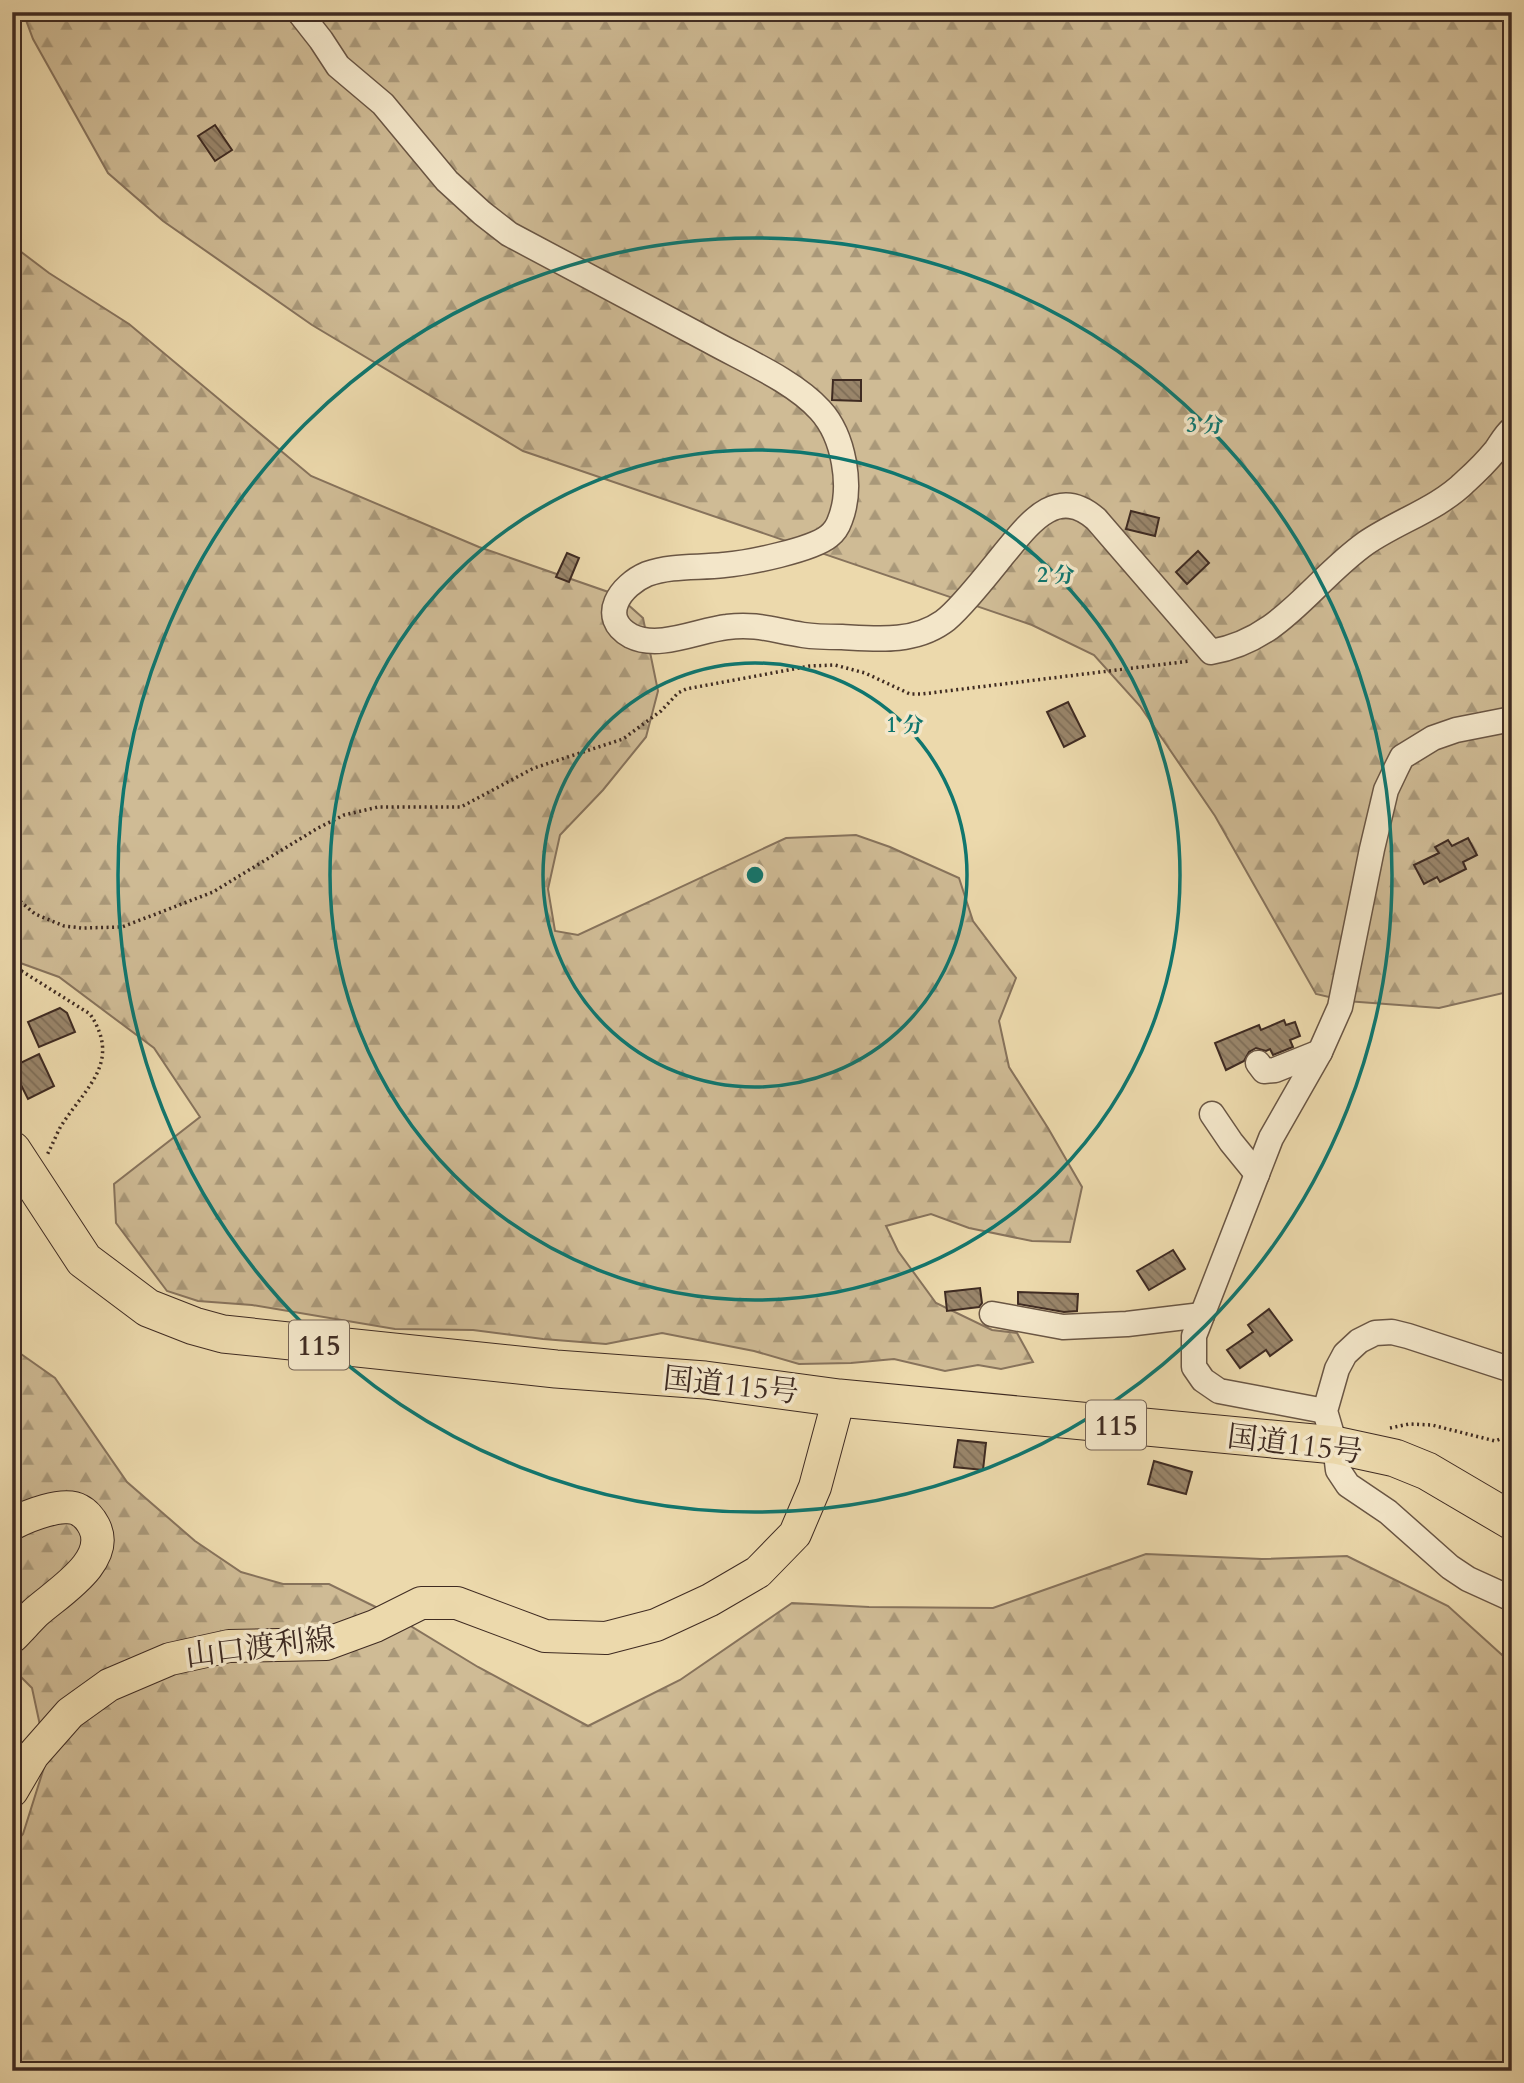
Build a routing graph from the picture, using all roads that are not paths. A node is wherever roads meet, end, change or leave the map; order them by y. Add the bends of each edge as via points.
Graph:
1 (299, 12) edge
2 (1512, 429) edge
3 (1512, 719) edge
4 (1320, 1052) junction
5 (1258, 1062) dead end
6 (1212, 1114) dead end
7 (12, 1150) edge
8 (1257, 1174) junction
9 (992, 1314) dead end
10 (1202, 1314) junction
11 (1512, 1370) edge
12 (839, 1398) junction
13 (1325, 1411) junction
14 (1349, 1447) junction
15 (1512, 1521) edge
16 (12, 1524) edge
17 (1512, 1599) edge
18 (12, 1637) edge
19 (12, 1791) edge

1 - 2 street via 338,66 383,104 447,181 509,234 768,373 819,408 829,422 845,462 843,511 832,534 816,544 743,562 687,566 630,583 618,594 614,614 626,633 640,639 681,638 755,625 803,635 903,638 922,633 945,622 1035,517 1058,506 1078,506 1096,520 1211,652 1228,649 1277,625 1349,556 1465,483
3 - 4 street via 1455,730 1402,757 1386,790 1340,1007
4 - 5 street via 1275,1070 1264,1071
4 - 8 street via 1271,1138
6 - 8 street
7 - 12 highway, 国道115号 / 115 via 84,1260 148,1308 213,1331 556,1369 705,1380
8 - 10 street
9 - 10 street via 1063,1327
10 - 13 street via 1193,1358 1203,1380 1231,1395
11 - 13 street via 1408,1336 1375,1333 1345,1354
12 - 14 highway, 国道115号 / 115
12 - 19 main road, 山口渡利線 via 815,1487 795,1534 758,1572 710,1601 656,1625 606,1638 545,1636 457,1603 421,1602 326,1644 229,1646 170,1659 109,1685 70,1713 33,1755
13 - 14 street
14 - 15 highway, 国道115号 / 115 via 1427,1471
14 - 17 street via 1338,1470 1348,1485 1388,1512 1450,1567
16 - 18 main road via 70,1506 90,1519 98,1542 83,1572

